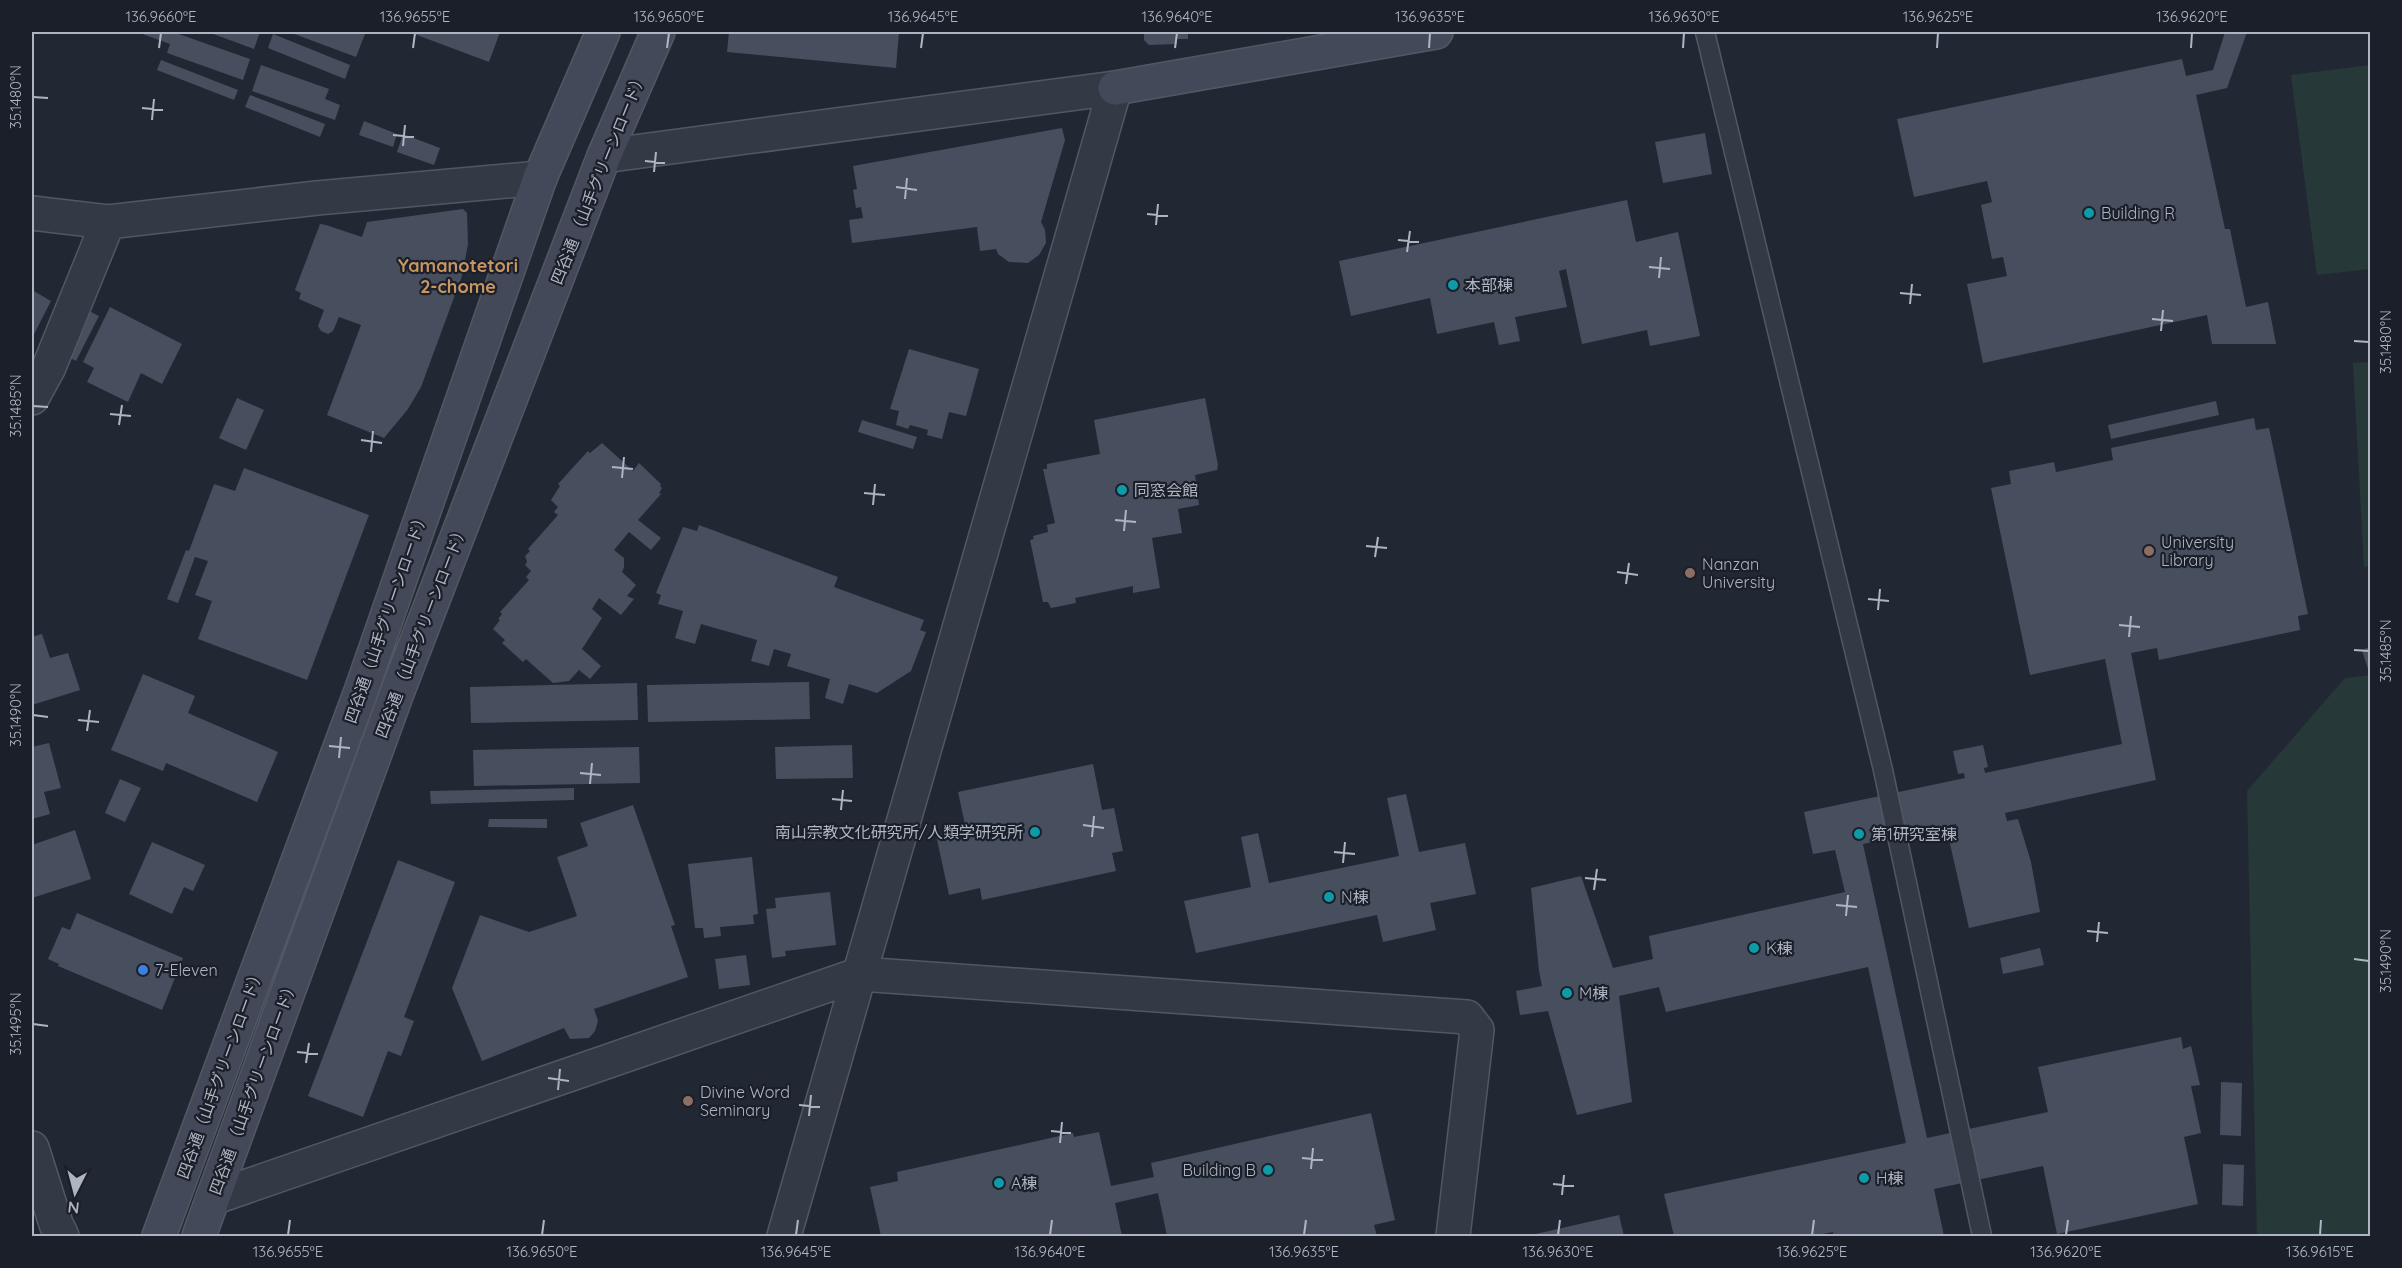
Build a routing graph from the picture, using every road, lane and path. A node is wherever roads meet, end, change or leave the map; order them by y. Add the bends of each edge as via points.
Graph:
1 (603, 32) edge
2 (658, 32) edge
3 (1436, 32) edge
4 (1705, 32) edge
5 (1115, 88) junction
6 (604, 156) junction
7 (540, 178) junction
8 (32, 213) edge
9 (108, 222) junction
10 (32, 398) edge
11 (860, 974) junction
12 (32, 1148) edge
13 (213, 1198) junction
14 (62, 1236) edge
15 (159, 1236) edge
16 (199, 1236) edge
17 (784, 1236) edge
18 (1453, 1236) edge
19 (1982, 1236) edge

1 - 7 street, 四谷通（山手グリーンロード）
2 - 6 street, 四谷通 （山手グリーンロード）
3 - 5 street
4 - 19 lane via 1883,770
5 - 6 street
5 - 11 street
6 - 13 street, 四谷通 （山手グリーンロード） via 397,693
7 - 9 street
7 - 15 street, 四谷通（山手グリーンロード） via 361,691
8 - 9 street
9 - 10 street via 49,367
11 - 13 street
11 - 17 street
11 - 18 street via 1467,1017 1477,1030
12 - 14 street
13 - 16 street, 四谷通 （山手グリーンロード）

